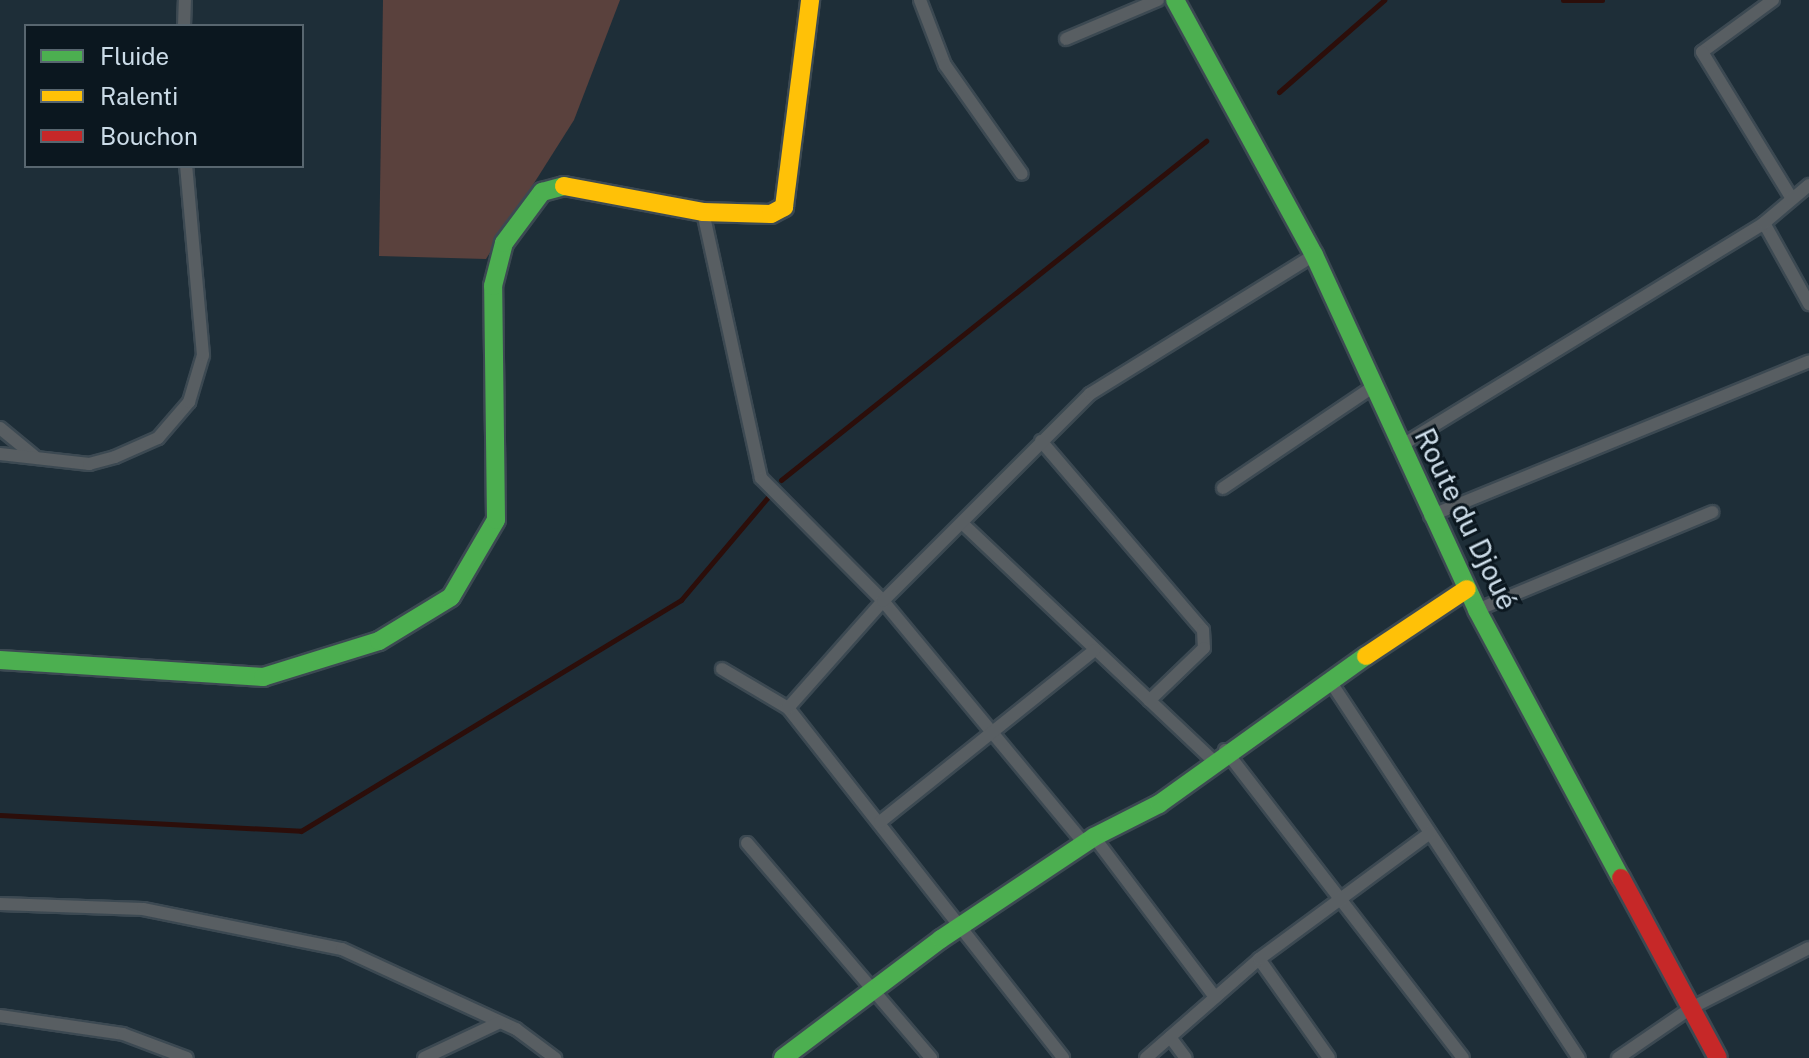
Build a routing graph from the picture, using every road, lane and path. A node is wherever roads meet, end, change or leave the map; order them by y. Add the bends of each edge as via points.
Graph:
1 (185, 0) edge
2 (810, 0) edge
3 (920, 0) edge
4 (1158, 0) edge
5 (1175, 0) edge
6 (1773, 0) edge
7 (184, 24) edge
8 (1066, 39) dead end
9 (186, 168) edge
10 (1022, 174) dead end
11 (1809, 185) edge
12 (1792, 199) junction
13 (703, 212) junction
14 (1764, 223) junction
15 (1314, 255) junction
16 (1809, 304) edge
17 (1809, 361) edge
18 (1371, 388) junction
19 (0, 428) edge
20 (1041, 441) junction
21 (1399, 447) junction
22 (0, 454) edge
23 (35, 457) junction
24 (1223, 488) dead end
25 (1712, 512) dead end
26 (1430, 516) junction
27 (962, 523) junction
28 (1467, 589) junction
29 (883, 601) junction
30 (1477, 610) junction
31 (1095, 650) junction
32 (0, 660) edge
33 (722, 669) dead end
34 (1330, 681) junction
35 (1149, 701) junction
36 (788, 708) junction
37 (994, 734) junction
38 (1221, 757) junction
39 (880, 822) junction
40 (1430, 833) junction
41 (1090, 840) junction
42 (747, 843) dead end
43 (1338, 897) junction
44 (0, 904) edge
45 (963, 924) junction
46 (1809, 948) edge
47 (1259, 959) junction
48 (874, 989) junction
49 (1215, 997) junction
50 (1691, 1008) junction
51 (0, 1016) edge
52 (500, 1022) junction
53 (1170, 1037) junction
54 (187, 1058) edge
55 (424, 1058) edge
56 (555, 1058) edge
57 (783, 1058) edge
58 (931, 1058) edge
59 (1063, 1058) edge
60 (1146, 1058) edge
61 (1186, 1058) edge
62 (1329, 1058) edge
63 (1463, 1058) edge
64 (1579, 1058) edge
65 (1618, 1058) edge
66 (1718, 1058) edge

1 - 7 street
2 - 13 street via 791,193 771,214
3 - 10 street via 945,65
4 - 8 street
5 - 15 street, Route du Djoué
6 - 12 street via 1712,40 1703,63
9 - 23 street via 203,355 189,402 135,451 89,464
11 - 12 street
12 - 14 street
13 - 29 street via 755,465
13 - 32 street via 558,185 542,192 504,243 493,286 496,520 451,597 421,620 379,641 263,677
14 - 16 street
14 - 21 street
15 - 18 street, Route du Djoué
15 - 20 street via 1090,394
17 - 26 street
18 - 21 street, Route du Djoué
18 - 24 street
19 - 23 street
20 - 27 street
20 - 35 street via 1203,630 1204,648
21 - 26 street, Route du Djoué
22 - 23 street
25 - 30 street
26 - 28 street, Route du Djoué
27 - 29 street
27 - 31 street
28 - 30 street, Route du Djoué
28 - 34 street
29 - 36 street
29 - 37 street
30 - 50 street, Route du Djoué
31 - 35 street
31 - 37 street
33 - 36 street
34 - 38 street
34 - 40 street
35 - 38 street
36 - 39 street
37 - 39 street
37 - 41 street
38 - 41 street
38 - 43 street
39 - 45 street
40 - 43 street
40 - 64 street
41 - 45 street
41 - 49 street
42 - 48 street
43 - 47 street
43 - 63 street
44 - 52 street via 143,909 272,932 342,949
45 - 48 street
45 - 59 street
46 - 50 street
47 - 49 street
47 - 62 street
48 - 57 street
48 - 58 street
49 - 53 street
50 - 65 street
50 - 66 street, Route du Djoué
51 - 54 street via 123,1034
52 - 55 street
52 - 56 street
53 - 60 street
53 - 61 street

